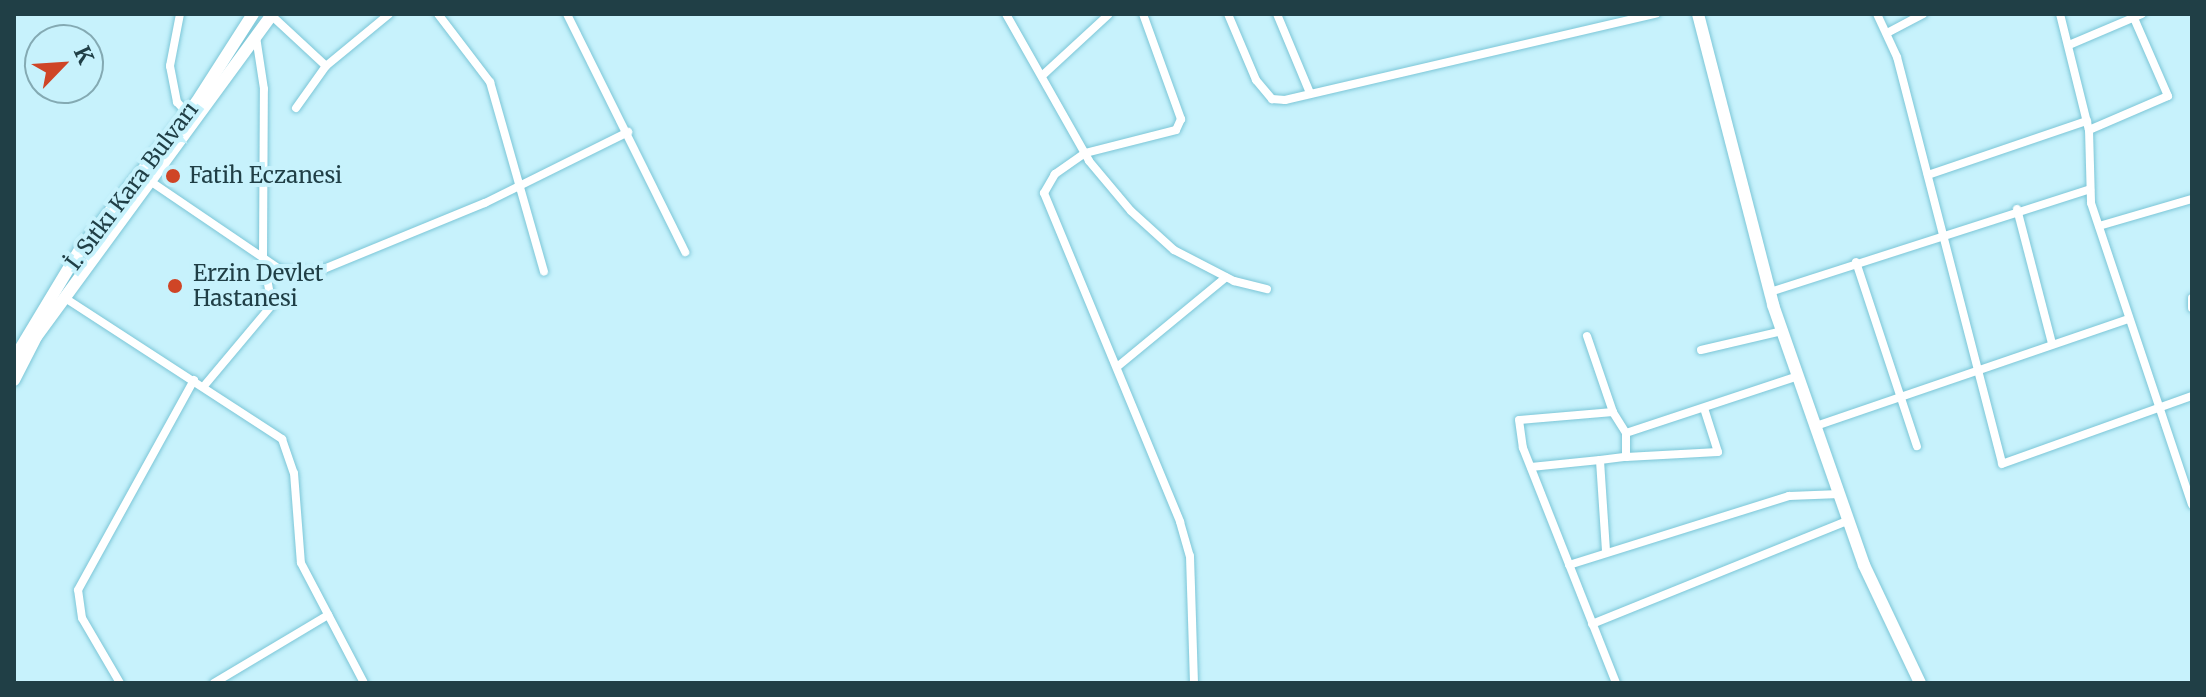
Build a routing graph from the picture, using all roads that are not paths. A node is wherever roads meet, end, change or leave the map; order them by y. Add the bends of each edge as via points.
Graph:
1 (180, 14) edge
2 (253, 14) edge
3 (389, 14) edge
4 (438, 14) edge
5 (567, 14) edge
6 (1006, 14) edge
7 (1109, 14) edge
8 (1143, 14) edge
9 (1228, 14) edge
10 (1277, 14) edge
11 (1656, 14) edge
12 (1698, 14) edge
13 (1877, 14) edge
14 (1923, 14) edge
15 (2060, 14) edge
16 (271, 15) edge
17 (2138, 15) edge
18 (1887, 33) junction
19 (256, 36) junction
20 (2069, 45) junction
21 (326, 66) junction
22 (1044, 74) junction
23 (1310, 93) junction
24 (296, 108) dead end
25 (191, 117) junction
26 (2088, 125) junction
27 (628, 132) junction
28 (1085, 153) junction
29 (1928, 175) junction
30 (150, 181) junction
31 (523, 184) junction
32 (2090, 189) junction
33 (2192, 199) edge
34 (2017, 209) junction
35 (2099, 226) junction
36 (1943, 232) junction
37 (685, 252) dead end
38 (263, 258) junction
39 (1856, 262) junction
40 (544, 271) dead end
41 (1226, 277) junction
42 (1267, 289) dead end
43 (1770, 292) junction
44 (65, 298) junction
45 (2192, 298) edge
46 (2192, 308) edge
47 (2128, 319) junction
48 (1782, 331) junction
49 (1587, 336) dead end
50 (2052, 343) junction
51 (1701, 350) dead end
52 (14, 359) edge
53 (1117, 367) junction
54 (1978, 368) junction
55 (1798, 376) junction
56 (14, 380) edge
57 (194, 380) junction
58 (204, 386) junction
59 (1901, 395) junction
60 (2192, 396) edge
61 (2156, 405) junction
62 (1704, 408) junction
63 (1613, 412) junction
64 (1816, 426) junction
65 (1626, 433) junction
66 (1917, 446) dead end
67 (1626, 457) junction
68 (1600, 460) junction
69 (1531, 467) junction
70 (1840, 494) junction
71 (2192, 505) edge
72 (1849, 520) junction
73 (1606, 551) junction
74 (1569, 565) junction
75 (328, 615) junction
76 (1592, 624) junction
77 (360, 682) edge
78 (120, 683) edge
79 (214, 683) edge
80 (1194, 683) edge
81 (1616, 683) edge
82 (1920, 683) edge

1 - 25 street via 170,66 177,102
2 - 25 main road, İ. Sıtkı Kara Bulvarı
3 - 21 street
4 - 31 street via 490,82
5 - 27 street
6 - 22 street
7 - 22 street
8 - 28 street via 1181,119 1176,130
9 - 23 street via 1256,80 1272,99
10 - 23 street
11 - 23 street
12 - 43 main road
13 - 18 street
14 - 18 street
15 - 20 street
16 - 19 main road, İ. Sıtkı Kara Bulvarı
16 - 21 street
17 - 20 street
17 - 26 street via 2168,96
18 - 29 street
19 - 25 main road, İ. Sıtkı Kara Bulvarı
19 - 38 street via 264,89
20 - 26 street
21 - 24 street
22 - 28 street
25 - 30 main road, İ. Sıtkı Kara Bulvarı
25 - 52 main road, İ. Sıtkı Kara Bulvarı via 81,248
26 - 29 street
26 - 32 street
27 - 31 street
27 - 37 street
28 - 41 street via 1174,250
28 - 53 street via 1055,174 1044,193 1059,244
29 - 36 street
30 - 38 street
30 - 44 main road, İ. Sıtkı Kara Bulvarı
31 - 38 street via 314,273 281,270
31 - 40 street
32 - 34 street
32 - 35 street
33 - 35 street
34 - 36 street
34 - 50 street
35 - 47 street
36 - 39 street
36 - 54 street
38 - 58 street via 272,305
39 - 43 street
39 - 59 street
41 - 42 street
41 - 53 street
43 - 48 main road
44 - 56 main road, İ. Sıtkı Kara Bulvarı
44 - 57 street
45 - 46 street
47 - 50 street
47 - 61 street
48 - 51 street
48 - 55 main road
49 - 63 street
50 - 54 street
53 - 80 street via 1190,556
54 - 59 street
54 - 61 street via 2002,464
55 - 62 street
55 - 64 main road
57 - 58 street
57 - 78 street via 78,590 82,618
58 - 75 street via 282,439 294,473 301,563
59 - 64 street
59 - 66 street
60 - 61 street
61 - 71 street
62 - 65 street
62 - 67 street via 1718,452
63 - 65 street
63 - 69 street via 1519,420
64 - 70 main road
65 - 67 street
67 - 68 street
68 - 69 street
68 - 73 street
69 - 74 street
70 - 72 main road
70 - 73 street via 1789,496
72 - 76 street
72 - 82 main road
73 - 74 street
74 - 76 street
75 - 77 street
75 - 79 street
76 - 81 street

